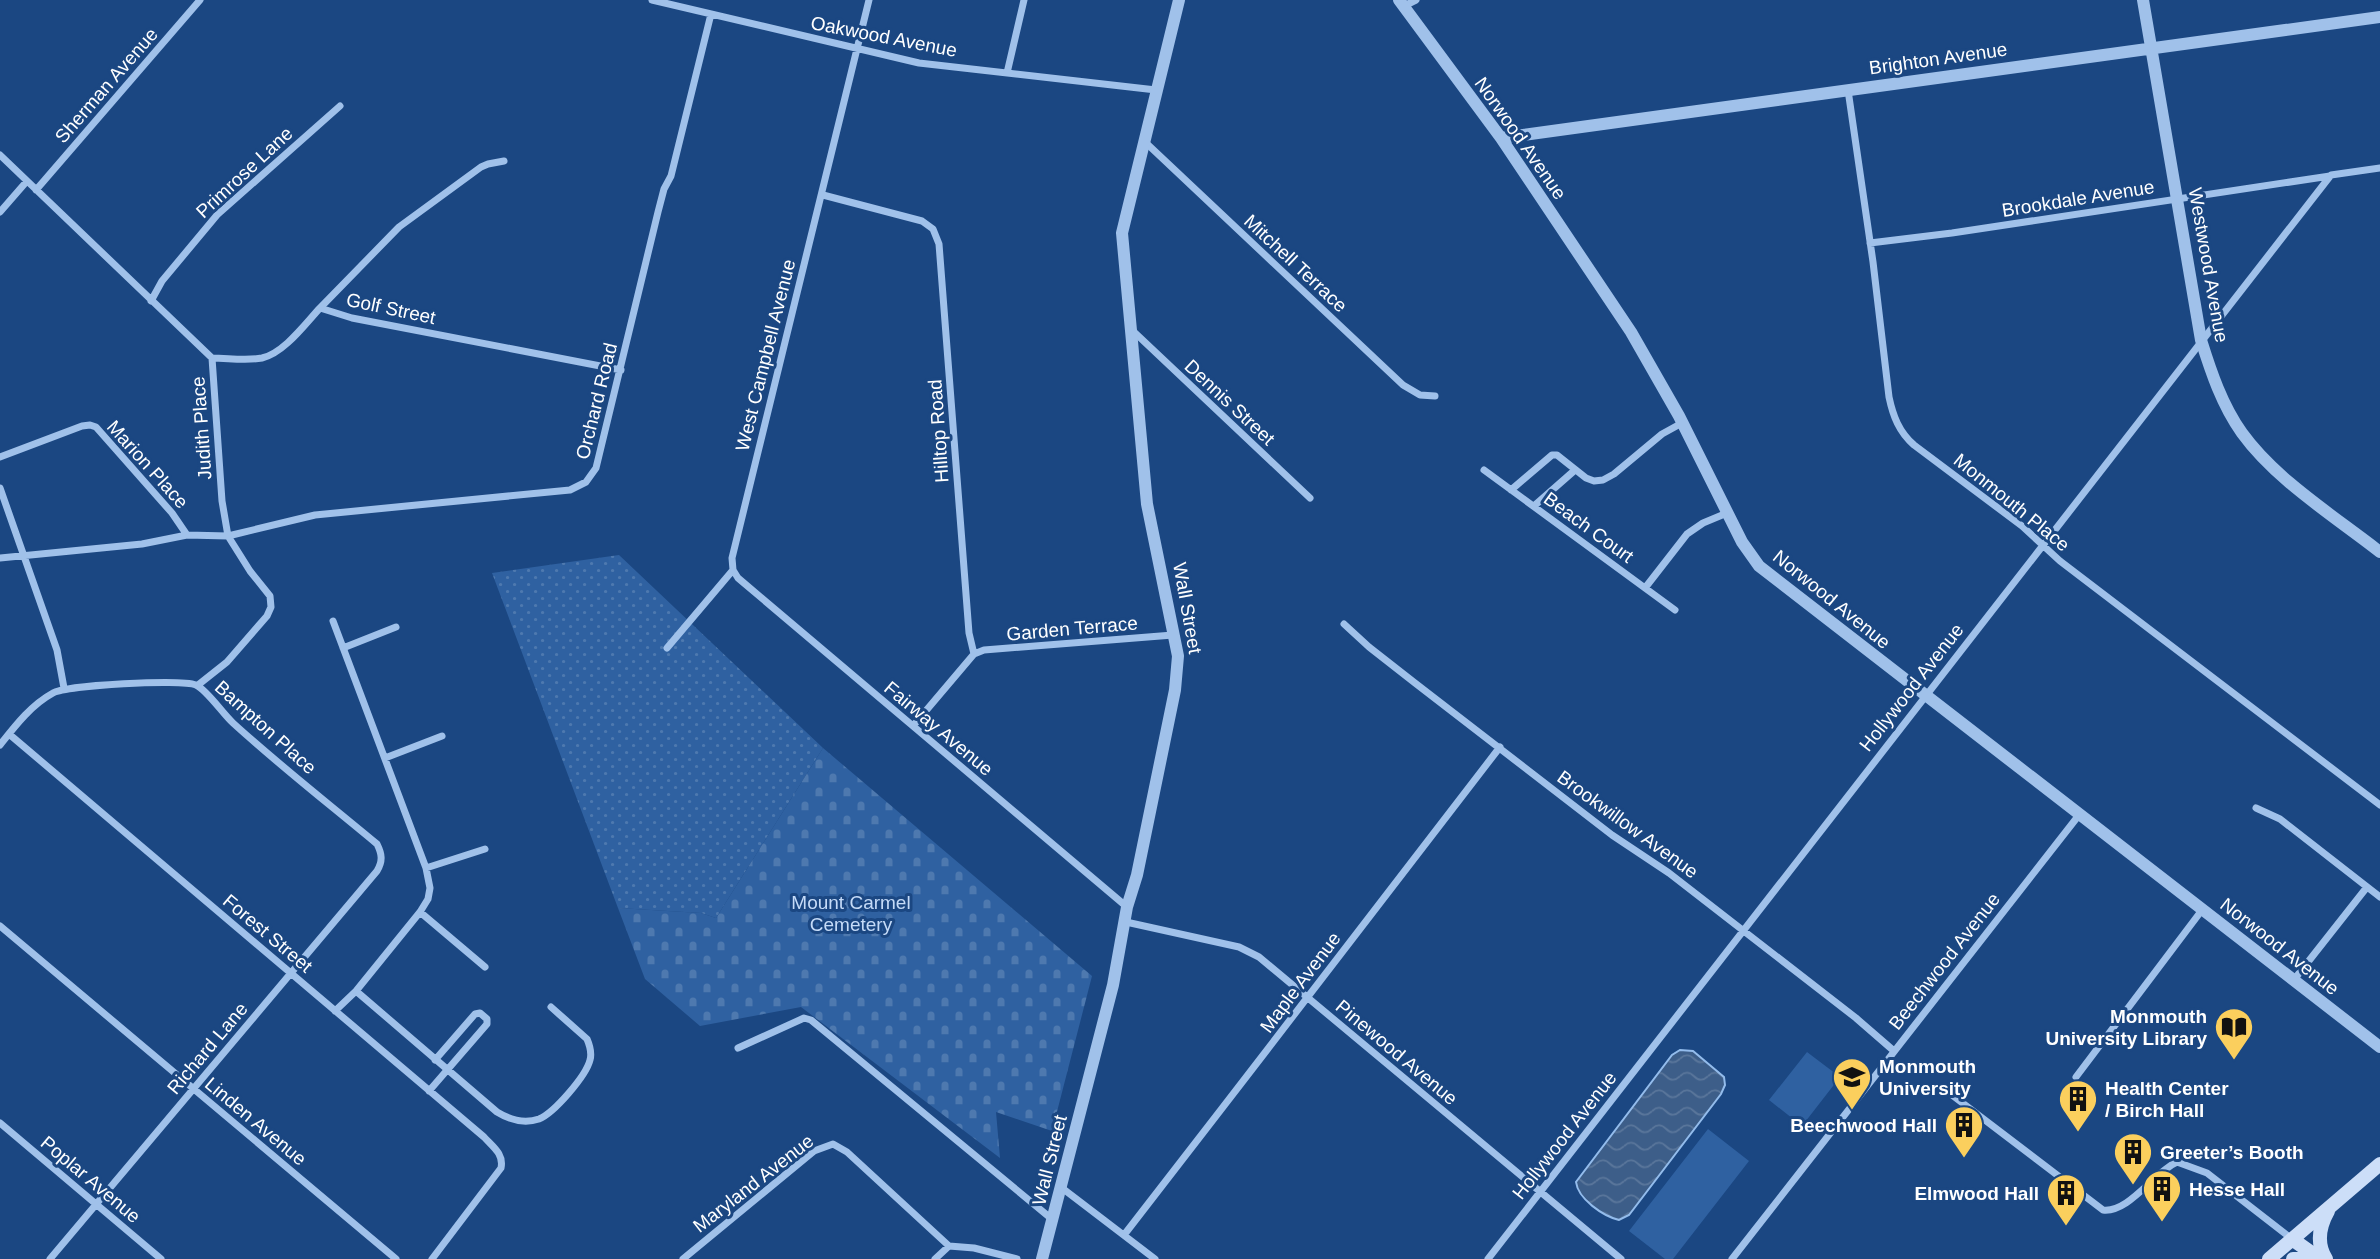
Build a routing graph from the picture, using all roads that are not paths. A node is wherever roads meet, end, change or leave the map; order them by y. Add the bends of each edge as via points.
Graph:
1 (200, 0) edge
2 (652, 0) edge
3 (869, 0) edge
4 (1024, 0) edge
5 (1178, 0) edge
6 (2143, 0) edge
7 (1406, 2) edge
8 (711, 14) junction
9 (2380, 17) edge
10 (2151, 49) junction
11 (857, 50) junction
12 (1007, 73) junction
13 (1156, 90) junction
14 (1848, 90) junction
15 (340, 106) dead end
16 (1501, 138) junction
17 (1143, 141) junction
18 (0, 156) edge
19 (504, 161) dead end
20 (2380, 168) edge
21 (2331, 175) junction
22 (27, 181) junction
23 (36, 190) junction
24 (823, 195) junction
25 (2177, 199) junction
26 (0, 212) edge
27 (1871, 243) junction
28 (151, 300) junction
29 (320, 308) junction
30 (1130, 328) junction
31 (2201, 340) junction
32 (212, 358) junction
33 (621, 370) junction
34 (1435, 397) dead end
35 (1682, 423) junction
36 (0, 457) edge
37 (1484, 470) dead end
38 (1576, 470) junction
39 (0, 488) edge
40 (1511, 490) junction
41 (1310, 498) dead end
42 (1534, 506) junction
43 (1727, 513) junction
44 (187, 535) junction
45 (228, 537) junction
46 (2042, 545) junction
47 (2380, 552) edge
48 (24, 555) junction
49 (0, 558) edge
50 (733, 570) junction
51 (1645, 588) junction
52 (1675, 610) dead end
53 (333, 621) dead end
54 (1344, 624) dead end
55 (396, 627) dead end
56 (1173, 635) junction
57 (344, 648) junction
58 (667, 648) dead end
59 (974, 654) junction
60 (198, 685) junction
61 (64, 688) junction
62 (1924, 696) junction
63 (913, 726) junction
64 (9, 734) junction
65 (442, 736) dead end
66 (0, 745) edge
67 (1500, 747) junction
68 (385, 758) junction
69 (2380, 805) edge
70 (2256, 808) dead end
71 (2079, 815) junction
72 (485, 849) dead end
73 (381, 854) joint
74 (426, 868) junction
75 (2367, 887) junction
76 (2380, 897) edge
77 (1127, 907) junction
78 (2202, 910) junction
79 (420, 912) junction
80 (1126, 922) junction
81 (0, 926) edge
82 (1743, 930) junction
83 (485, 967) dead end
84 (290, 973) junction
85 (2293, 981) junction
86 (356, 991) junction
87 (1308, 998) junction
88 (551, 1007) dead end
89 (335, 1011) junction
90 (2380, 1047) edge
91 (738, 1048) dead end
92 (1894, 1051) junction
93 (435, 1060) junction
94 (448, 1071) junction
95 (2076, 1077) dead end
96 (193, 1089) junction
97 (429, 1091) junction
98 (1952, 1095) dead end
99 (0, 1123) edge
100 (2380, 1164) edge
101 (1062, 1188) junction
102 (1540, 1192) junction
103 (96, 1204) junction
104 (2331, 1206) junction
105 (1054, 1220) junction
106 (1124, 1235) junction
107 (2292, 1239) junction
108 (949, 1246) junction
109 (50, 1259) edge
110 (161, 1259) edge
111 (396, 1259) edge
112 (432, 1259) edge
113 (683, 1259) edge
114 (934, 1259) edge
115 (1017, 1259) edge
116 (1042, 1259) edge
117 (1155, 1259) edge
118 (1488, 1259) edge
119 (1621, 1259) edge
120 (1732, 1259) edge
121 (2269, 1259) edge
122 (2293, 1259) edge
123 (2313, 1259) edge
124 (2320, 1259) edge
125 (2326, 1259) edge

1 - 23 street, Sherman Avenue
2 - 8 street, Oakwood Avenue
3 - 11 street, West Campbell Avenue
4 - 12 street
5 - 13 street, Wall Street
6 - 10 street, Westwood Avenue
7 - 16 street, Norwood Avenue
8 - 11 street, Oakwood Avenue
8 - 33 street, Orchard Road
9 - 10 street, Brighton Avenue
10 - 14 street, Brighton Avenue
10 - 25 street, Westwood Avenue
11 - 12 street, Oakwood Avenue
11 - 24 street, West Campbell Avenue
12 - 13 street, Oakwood Avenue
13 - 17 street, Wall Street
14 - 16 street, Brighton Avenue
14 - 27 street, Monmouth Place
15 - 28 street, Primrose Lane via 217,215
16 - 35 street, Norwood Avenue via 1630,332
17 - 30 street, Wall Street via 1122,233
17 - 34 street, Mitchell Terrace via 1403,385
18 - 22 street
19 - 29 street via 481,167 409,219
20 - 21 street
21 - 25 street, Brookdale Avenue
21 - 31 street, Hollywood Avenue
22 - 23 street
22 - 26 street
23 - 28 street
24 - 50 street, West Campbell Avenue via 732,558
24 - 59 street, Hilltop Road via 922,221 938,240
25 - 27 street, Brookdale Avenue
25 - 31 street, Westwood Avenue
27 - 46 street, Monmouth Place via 1889,397 1903,434
28 - 32 street
29 - 32 street, Golf Street via 268,356
29 - 33 street, Golf Street
30 - 41 street, Dennis Street
30 - 56 street, Wall Street via 1147,504
31 - 46 street, Hollywood Avenue
31 - 47 street, Westwood Avenue via 2229,412 2260,454
32 - 45 street, Judith Place
33 - 45 street, Orchard Road via 596,468 578,488 315,515
35 - 38 street via 1609,477 1594,481
35 - 43 street, Norwood Avenue
36 - 44 street, Marion Place via 82,426 96,427
37 - 40 street, Beach Court
38 - 40 street via 1552,455
38 - 42 street
39 - 48 street
40 - 42 street, Beach Court
42 - 51 street, Beach Court
43 - 51 street via 1687,534
43 - 62 street, Norwood Avenue via 1759,566
44 - 45 street, Orchard Road
44 - 48 street, Orchard Road
45 - 60 street via 267,592 271,607 227,662
46 - 62 street, Hollywood Avenue
46 - 69 street, Monmouth Place
48 - 49 street, Orchard Road
48 - 61 street via 57,650
50 - 58 street
50 - 63 street, Fairway Avenue
51 - 52 street, Beach Court
53 - 57 street
54 - 67 street, Brookwillow Avenue
55 - 57 street
56 - 59 street, Garden Terrace
56 - 77 street, Wall Street via 1179,662 1175,690
57 - 68 street
59 - 63 street
60 - 61 street, Bampton Place via 164,681
60 - 73 street, Bampton Place via 232,722 376,844
61 - 64 street via 34,706
62 - 71 street, Norwood Avenue
62 - 82 street, Hollywood Avenue
63 - 77 street, Fairway Avenue
64 - 66 street
64 - 84 street, Forest Street
65 - 68 street
67 - 82 street, Brookwillow Avenue
67 - 87 street, Maple Avenue
68 - 74 street
70 - 75 street via 2280,819
71 - 78 street, Norwood Avenue
71 - 92 street, Beechwood Avenue
72 - 74 street
73 - 84 street, Richard Lane via 377,871
74 - 79 street via 430,888
75 - 76 street
75 - 85 street
77 - 80 street, Wall Street
78 - 85 street, Norwood Avenue
78 - 95 street
79 - 83 street
79 - 86 street
80 - 87 street, Pinewood Avenue via 1244,949
80 - 101 street, Wall Street
81 - 96 street, Linden Avenue
82 - 92 street, Brookwillow Avenue
82 - 102 street, Hollywood Avenue
84 - 89 street, Forest Street
84 - 96 street, Richard Lane
85 - 90 street, Norwood Avenue
86 - 89 street
86 - 93 street
87 - 102 street, Pinewood Avenue
87 - 106 street, Maple Avenue
88 - 94 street via 583,1034 591,1052 582,1076 546,1115 523,1121 505,1117
89 - 97 street, Forest Street
91 - 105 street via 804,1018 811,1020
92 - 120 street, Beechwood Avenue
93 - 94 street
93 - 94 street via 480,1013 487,1024
94 - 97 street
96 - 103 street, Richard Lane
96 - 111 street, Linden Avenue
97 - 112 street, Forest Street via 484,1137 502,1161
98 - 107 street via 2103,1210 2126,1204 2177,1162 2207,1173
99 - 103 street, Poplar Avenue
100 - 104 main road
101 - 105 street, Wall Street
101 - 106 street
102 - 118 street, Hollywood Avenue
102 - 119 street, Pinewood Avenue
103 - 109 street, Richard Lane
103 - 110 street, Poplar Avenue
104 - 107 main road
104 - 125 main road via 2319,1234
105 - 116 street, Wall Street
106 - 117 street
107 - 121 main road
107 - 124 main road
108 - 113 street, Maryland Avenue via 833,1144 814,1151
108 - 114 street
108 - 115 street
122 - 123 main road

